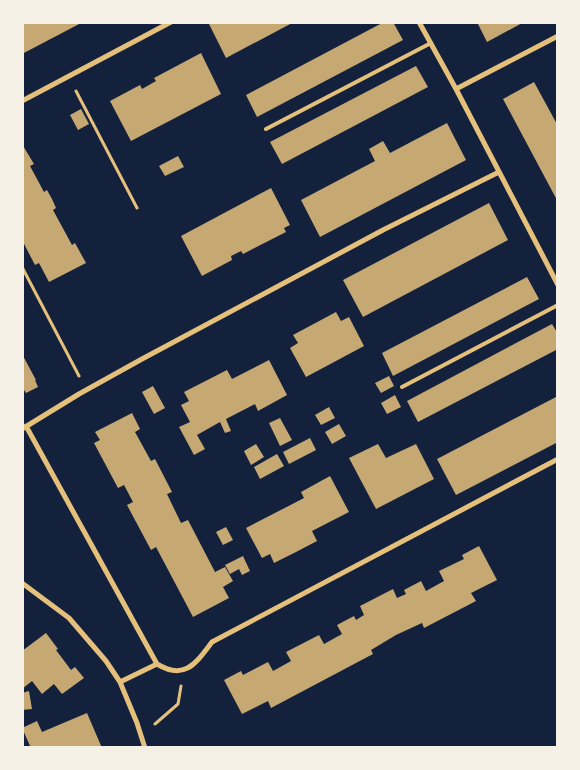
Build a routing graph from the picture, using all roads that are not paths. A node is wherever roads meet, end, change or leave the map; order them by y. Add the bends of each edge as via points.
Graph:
1 (171, 22) edge
2 (419, 22) edge
3 (558, 36) edge
4 (430, 43) junction
5 (456, 89) junction
6 (22, 101) edge
7 (266, 129) dead end
8 (499, 172) junction
9 (558, 285) edge
10 (558, 305) edge
11 (402, 387) dead end
12 (24, 427) edge
13 (558, 459) edge
14 (22, 583) edge
15 (157, 664) junction
16 (120, 682) junction
17 (145, 748) edge

1 - 6 street
2 - 4 street
3 - 5 street
4 - 5 street
4 - 7 lane
5 - 8 street
8 - 9 street
8 - 12 street via 383,230 86,390
10 - 11 lane
12 - 15 street
13 - 15 street via 212,642 195,664 183,671 167,670
14 - 16 street via 69,618
15 - 16 street
16 - 17 street

